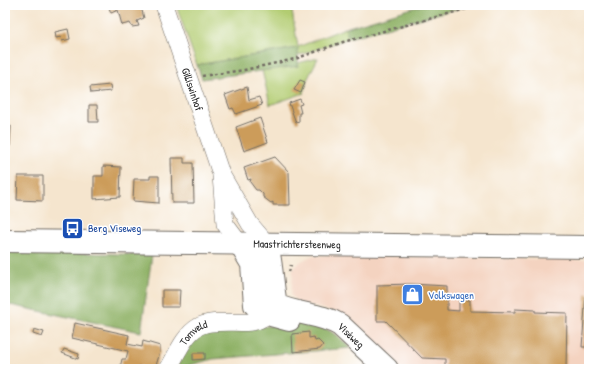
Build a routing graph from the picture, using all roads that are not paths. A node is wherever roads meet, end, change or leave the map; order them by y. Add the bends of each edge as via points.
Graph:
1 (164, 5) edge
2 (221, 174) junction
3 (5, 241) edge
4 (240, 244) junction
5 (267, 244) junction
6 (589, 247) edge
7 (266, 308) junction
8 (168, 369) edge
9 (387, 369) edge

1 - 2 street, Gilliswinhof
2 - 4 street, Gilliswinhof via 224,224
2 - 5 street, Gilliswinhof via 250,224
3 - 4 main road, Maastrichtersteenweg
4 - 5 main road, Maastrichtersteenweg
4 - 7 main road, Gilliswinhof via 252,264
5 - 6 main road, Maastrichtersteenweg
5 - 7 main road, Gilliswinhof via 272,264 272,289
7 - 8 street, Tomveld via 235,321 208,323 197,327 187,336
7 - 9 main road, Viséweg via 289,320 308,314 326,318 340,325

